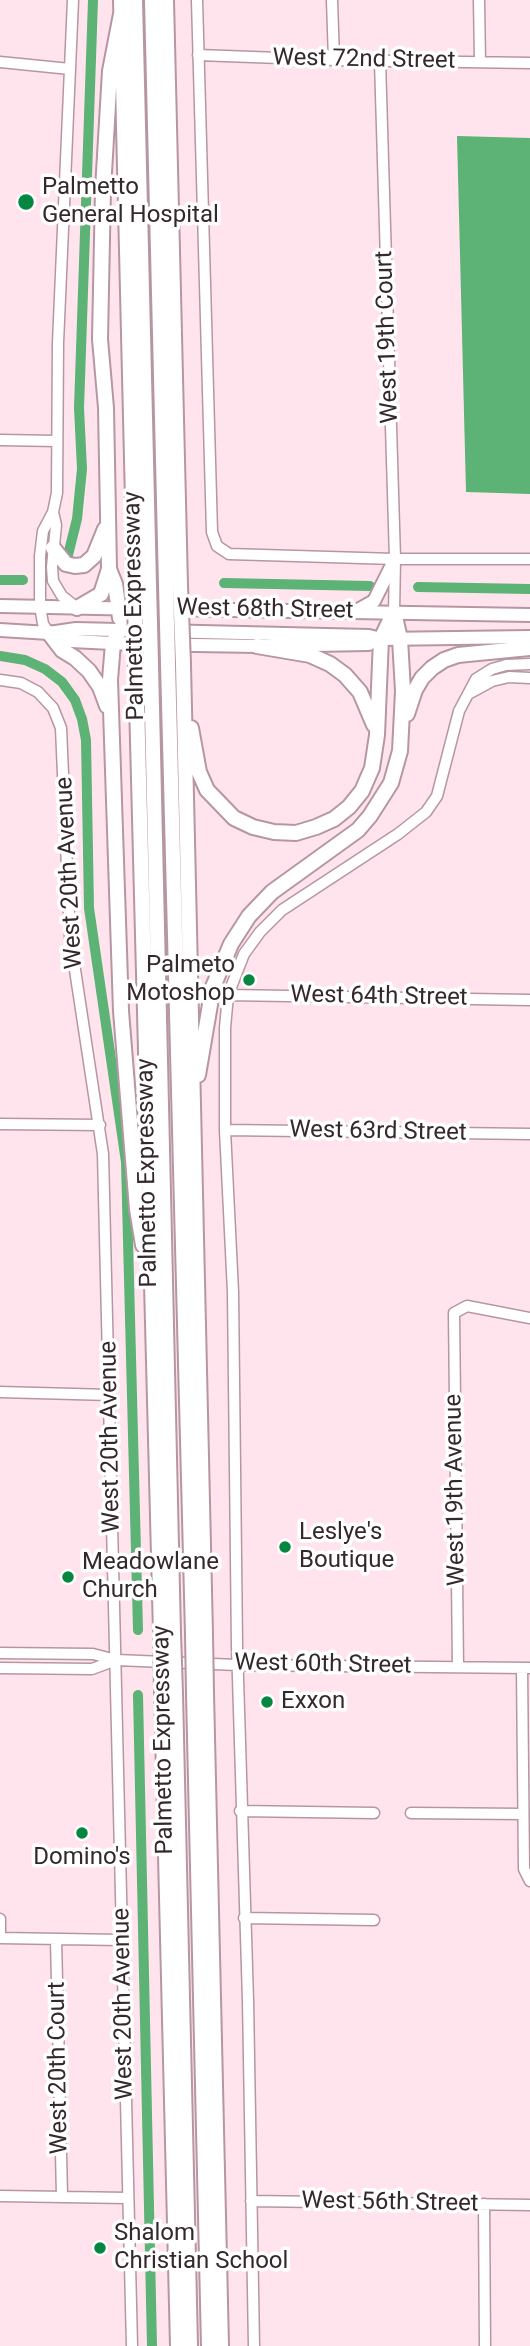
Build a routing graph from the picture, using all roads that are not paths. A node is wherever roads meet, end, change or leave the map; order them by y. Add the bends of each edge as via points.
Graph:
1 (73, 0) edge
2 (135, 0) edge
3 (152, 0) edge
4 (166, 0) edge
5 (197, 0) edge
6 (332, 0) edge
7 (480, 0) edge
8 (121, 7) edge
9 (198, 55) junction
10 (334, 60) junction
11 (380, 61) junction
12 (0, 62) edge
13 (480, 62) junction
14 (530, 63) edge
15 (71, 69) junction
16 (0, 440) edge
17 (57, 441) junction
18 (53, 512) junction
19 (108, 521) junction
20 (53, 548) junction
21 (395, 559) junction
22 (530, 559) edge
23 (109, 569) junction
24 (142, 584) junction
25 (173, 585) junction
26 (0, 606) edge
27 (40, 606) junction
28 (78, 607) junction
29 (117, 608) junction
30 (162, 609) junction
31 (353, 611) junction
32 (394, 612) junction
33 (530, 615) edge
34 (0, 630) edge
35 (49, 633) junction
36 (122, 633) junction
37 (530, 637) edge
38 (381, 639) junction
39 (400, 639) junction
40 (257, 646) junction
41 (530, 648) edge
42 (144, 663) junction
43 (176, 664) junction
44 (530, 664) edge
45 (530, 678) edge
46 (0, 680) edge
47 (468, 694) junction
48 (111, 718) junction
49 (402, 732) junction
50 (377, 735) junction
51 (228, 995) junction
52 (530, 1000) edge
53 (192, 1111) junction
54 (0, 1124) edge
55 (100, 1125) junction
56 (225, 1130) junction
57 (530, 1134) edge
58 (151, 1295) junction
59 (530, 1318) edge
60 (0, 1392) edge
61 (110, 1395) junction
62 (167, 1633) junction
63 (199, 1634) junction
64 (0, 1653) edge
65 (116, 1660) junction
66 (237, 1665) junction
67 (458, 1667) junction
68 (0, 1668) edge
69 (526, 1668) edge
70 (169, 1692) junction
71 (200, 1693) junction
72 (240, 1811) junction
73 (374, 1813) dead end
74 (411, 1813) dead end
75 (523, 1814) junction
76 (530, 1881) edge
77 (244, 1918) junction
78 (0, 1919) edge
79 (374, 1920) dead end
80 (0, 1938) edge
81 (56, 1939) junction
82 (122, 1940) junction
83 (0, 2196) edge
84 (62, 2196) junction
85 (128, 2198) junction
86 (251, 2201) junction
87 (484, 2204) junction
88 (530, 2205) edge
89 (219, 2278) junction
90 (132, 2346) edge
91 (178, 2346) edge
92 (190, 2346) edge
93 (209, 2346) edge
94 (221, 2346) edge
95 (229, 2346) edge
96 (254, 2346) edge
97 (485, 2346) edge

1 - 15 street
2 - 24 highway
3 - 25 highway
4 - 25 highway, Palmetto Expressway
5 - 9 street
6 - 10 street
7 - 13 street
8 - 19 highway via 110,71 101,252
8 - 24 highway, Palmetto Expressway
9 - 10 street, West 72nd Street
9 - 21 street via 212,533 217,546 229,554
10 - 11 street, West 72nd Street
11 - 13 street, West 72nd Street
11 - 21 street, West 19th Court
12 - 15 street
13 - 14 street, West 72nd Street
15 - 17 street
16 - 17 street
17 - 18 street
18 - 20 street via 57,525
18 - 27 street via 42,537
19 - 20 highway via 87,564 66,564
19 - 23 highway
20 - 28 street via 55,586
21 - 22 street
21 - 31 main road via 374,601
21 - 32 street, West 19th Court
23 - 28 highway via 101,594
23 - 29 highway
24 - 42 highway, Palmetto Expressway, bridge
25 - 43 highway, Palmetto Expressway, bridge
26 - 27 main road, West 68th Street
27 - 28 main road, West 68th Street
27 - 35 street
28 - 29 main road, West 68th Street
29 - 30 main road, West 68th Street
29 - 36 highway
30 - 31 main road, West 68th Street
30 - 36 highway
31 - 32 main road, West 68th Street
32 - 33 main road, West 68th Street
32 - 38 highway
32 - 39 highway
34 - 35 main road, West 68th Street
35 - 36 main road, West 68th Street via 71,641
35 - 48 highway via 89,671
36 - 38 main road, West 68th Street
36 - 40 main road, West 68th Street
36 - 48 highway
37 - 39 main road, West 68th Street
38 - 39 main road, West 68th Street
38 - 40 main road, West 68th Street via 369,644
38 - 50 highway
39 - 49 highway
40 - 50 highway via 310,655 338,670 360,692
41 - 49 highway via 458,655 432,668 415,690
42 - 58 highway, Palmetto Expressway
42 - 62 highway
43 - 50 highway via 207,790 234,818 253,827 296,833 349,807 372,768
43 - 53 highway, Palmetto Expressway
43 - 63 highway
44 - 47 street via 492,669 477,679
45 - 47 street via 492,681
46 - 55 street, West 20th Avenue via 38,692 58,718 62,733 69,925
47 - 51 street via 459,711 437,796 426,812 282,910 244,954
48 - 58 highway via 121,1011 137,1209
49 - 53 highway via 394,776 370,816 338,846 271,891 230,944 213,987
51 - 52 street, West 64th Street
51 - 56 street
53 - 63 highway, Palmetto Expressway
54 - 55 street
55 - 61 street, West 20th Avenue
56 - 57 street, West 63rd Street
56 - 66 street via 233,1292
58 - 62 highway, Palmetto Expressway
59 - 67 street, West 19th Avenue via 467,1306 454,1312
60 - 61 street
61 - 65 street, West 20th Avenue
62 - 70 highway, Palmetto Expressway, bridge
63 - 71 highway, Palmetto Expressway, bridge
64 - 65 street, West 60th Street via 93,1654
65 - 66 street, West 60th Street
65 - 68 street, West 60th Street via 92,1669
65 - 82 street, West 20th Avenue
66 - 67 street, West 60th Street
66 - 72 street
67 - 69 street, West 60th Street
69 - 75 street
70 - 91 highway, Palmetto Expressway
70 - 92 highway
71 - 89 highway, Palmetto Expressway
71 - 93 highway
72 - 73 street
72 - 77 street
74 - 75 street
75 - 76 street via 524,1868
77 - 79 street
77 - 86 street
78 - 80 street
80 - 81 street
81 - 82 street
81 - 84 street, West 20th Court
82 - 85 street, West 20th Avenue
83 - 84 street
84 - 85 street
85 - 90 street, West 20th Avenue
86 - 87 street, West 56th Street
86 - 96 street
87 - 88 street, West 56th Street
87 - 97 street
89 - 94 highway, Palmetto Expressway
89 - 95 highway

